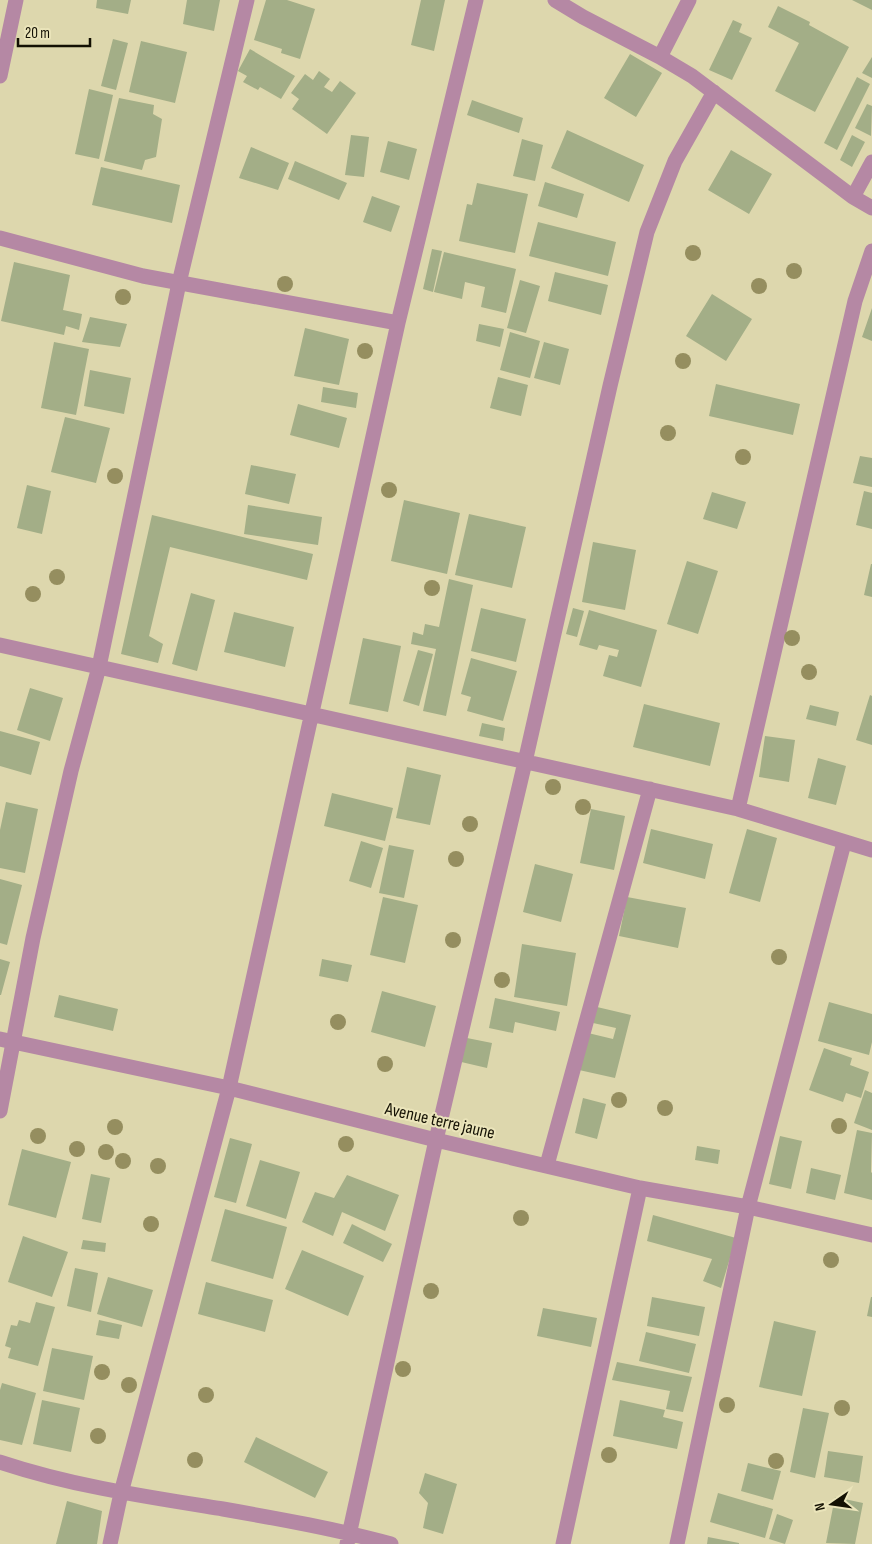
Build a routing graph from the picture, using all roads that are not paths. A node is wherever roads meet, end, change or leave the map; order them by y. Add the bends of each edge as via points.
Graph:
1 (16, 0) edge
2 (247, 0) edge
3 (476, 0) edge
4 (555, 0) edge
5 (689, 0) edge
6 (660, 57) junction
7 (0, 76) edge
8 (714, 92) junction
9 (872, 162) edge
10 (853, 197) junction
11 (872, 208) edge
12 (0, 238) edge
13 (872, 252) edge
14 (179, 282) junction
15 (398, 323) junction
16 (0, 645) edge
17 (99, 667) junction
18 (313, 715) junction
19 (525, 762) junction
20 (650, 790) junction
21 (738, 809) junction
22 (844, 843) junction
23 (872, 850) edge
24 (7, 1041) edge
25 (229, 1088) junction
26 (0, 1111) edge
27 (436, 1140) junction
28 (547, 1165) junction
29 (640, 1188) junction
30 (748, 1207) junction
31 (872, 1235) edge
32 (0, 1462) edge
33 (121, 1493) junction
34 (349, 1539) edge
35 (110, 1544) edge
36 (392, 1544) edge
37 (563, 1544) edge
38 (677, 1544) edge

1 - 7 street
2 - 14 street
3 - 15 street
4 - 6 street
5 - 6 street
6 - 8 street
8 - 10 street
8 - 19 street via 675,161 647,232
9 - 10 street
10 - 11 street
12 - 14 street via 143,276
13 - 21 street via 855,301
14 - 15 street
14 - 17 street
15 - 18 street
16 - 17 street
17 - 18 street
17 - 24 street
18 - 19 street
18 - 25 street
19 - 20 street
19 - 27 street
20 - 21 street
20 - 28 street
21 - 22 street
22 - 23 street
22 - 30 street
24 - 25 street, Avenue terre jaune
24 - 26 street
25 - 27 street, Avenue terre jaune
25 - 33 street
27 - 28 street, Avenue terre jaune
27 - 34 street
28 - 29 street, Avenue terre jaune
29 - 30 street, Avenue terre jaune
29 - 37 street
30 - 31 street, Avenue terre jaune
30 - 38 street
32 - 33 street
33 - 34 street via 225,1510
33 - 35 street
34 - 36 street

